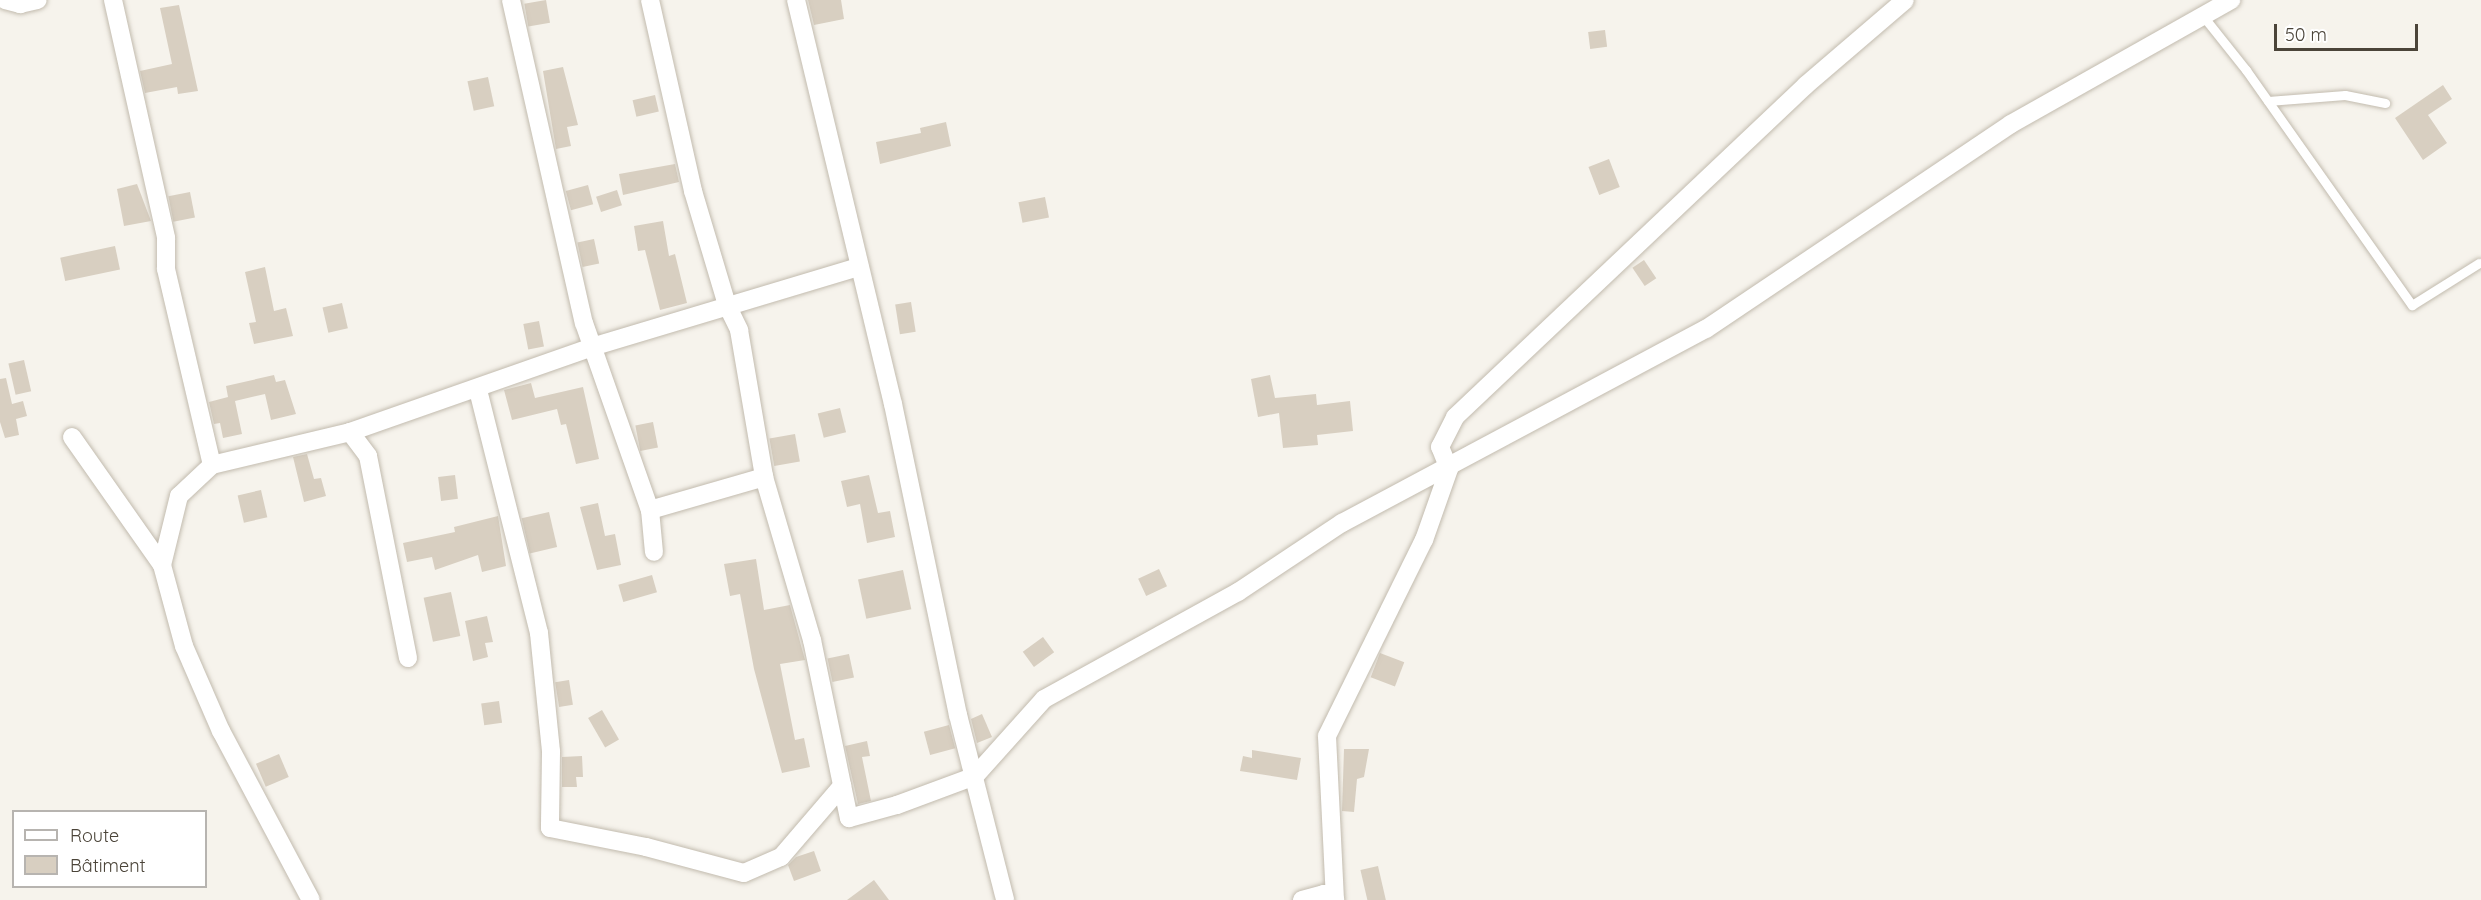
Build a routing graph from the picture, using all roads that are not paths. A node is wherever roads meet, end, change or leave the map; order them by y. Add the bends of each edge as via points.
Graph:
1 (5, 0) edge
2 (38, 0) edge
3 (113, 0) edge
4 (511, 0) edge
5 (650, 0) edge
6 (796, 0) edge
7 (1905, 0) edge
8 (2231, 0) edge
9 (2203, 16) junction
10 (2268, 101) junction
11 (2385, 103) dead end
12 (2479, 263) dead end
13 (859, 267) junction
14 (727, 305) junction
15 (595, 346) junction
16 (478, 390) junction
17 (350, 432) junction
18 (72, 437) dead end
19 (212, 465) junction
20 (1449, 469) junction
21 (764, 477) junction
22 (650, 510) junction
23 (654, 552) dead end
24 (162, 565) junction
25 (408, 658) dead end
26 (975, 776) junction
27 (842, 786) junction
28 (311, 900) edge
29 (1005, 900) edge
30 (1302, 900) edge
31 (1335, 900) edge

1 - 2 street via 20,4
3 - 19 street via 166,238 168,279
4 - 15 street via 584,323
5 - 14 street via 693,191
6 - 13 street
7 - 20 street via 1806,85 1455,417 1440,447
8 - 9 street
9 - 10 lane
9 - 20 street via 2011,124 1706,329
10 - 11 lane via 2344,95
10 - 12 lane via 2412,305
13 - 14 street
13 - 26 street
14 - 15 street
14 - 21 street via 739,330
15 - 16 street
15 - 22 street
16 - 17 street
16 - 27 street via 539,633 551,752 550,828 646,847 744,873 781,857
17 - 19 street
17 - 25 street via 368,456
18 - 24 street
19 - 24 street via 178,496
20 - 26 street via 1342,523 1238,592 1044,699
20 - 31 street via 1424,540 1327,736
21 - 22 street
21 - 27 street via 812,640
22 - 23 street
24 - 28 street via 184,646 221,731
26 - 27 street via 849,818
26 - 29 street
30 - 31 street via 1324,894

